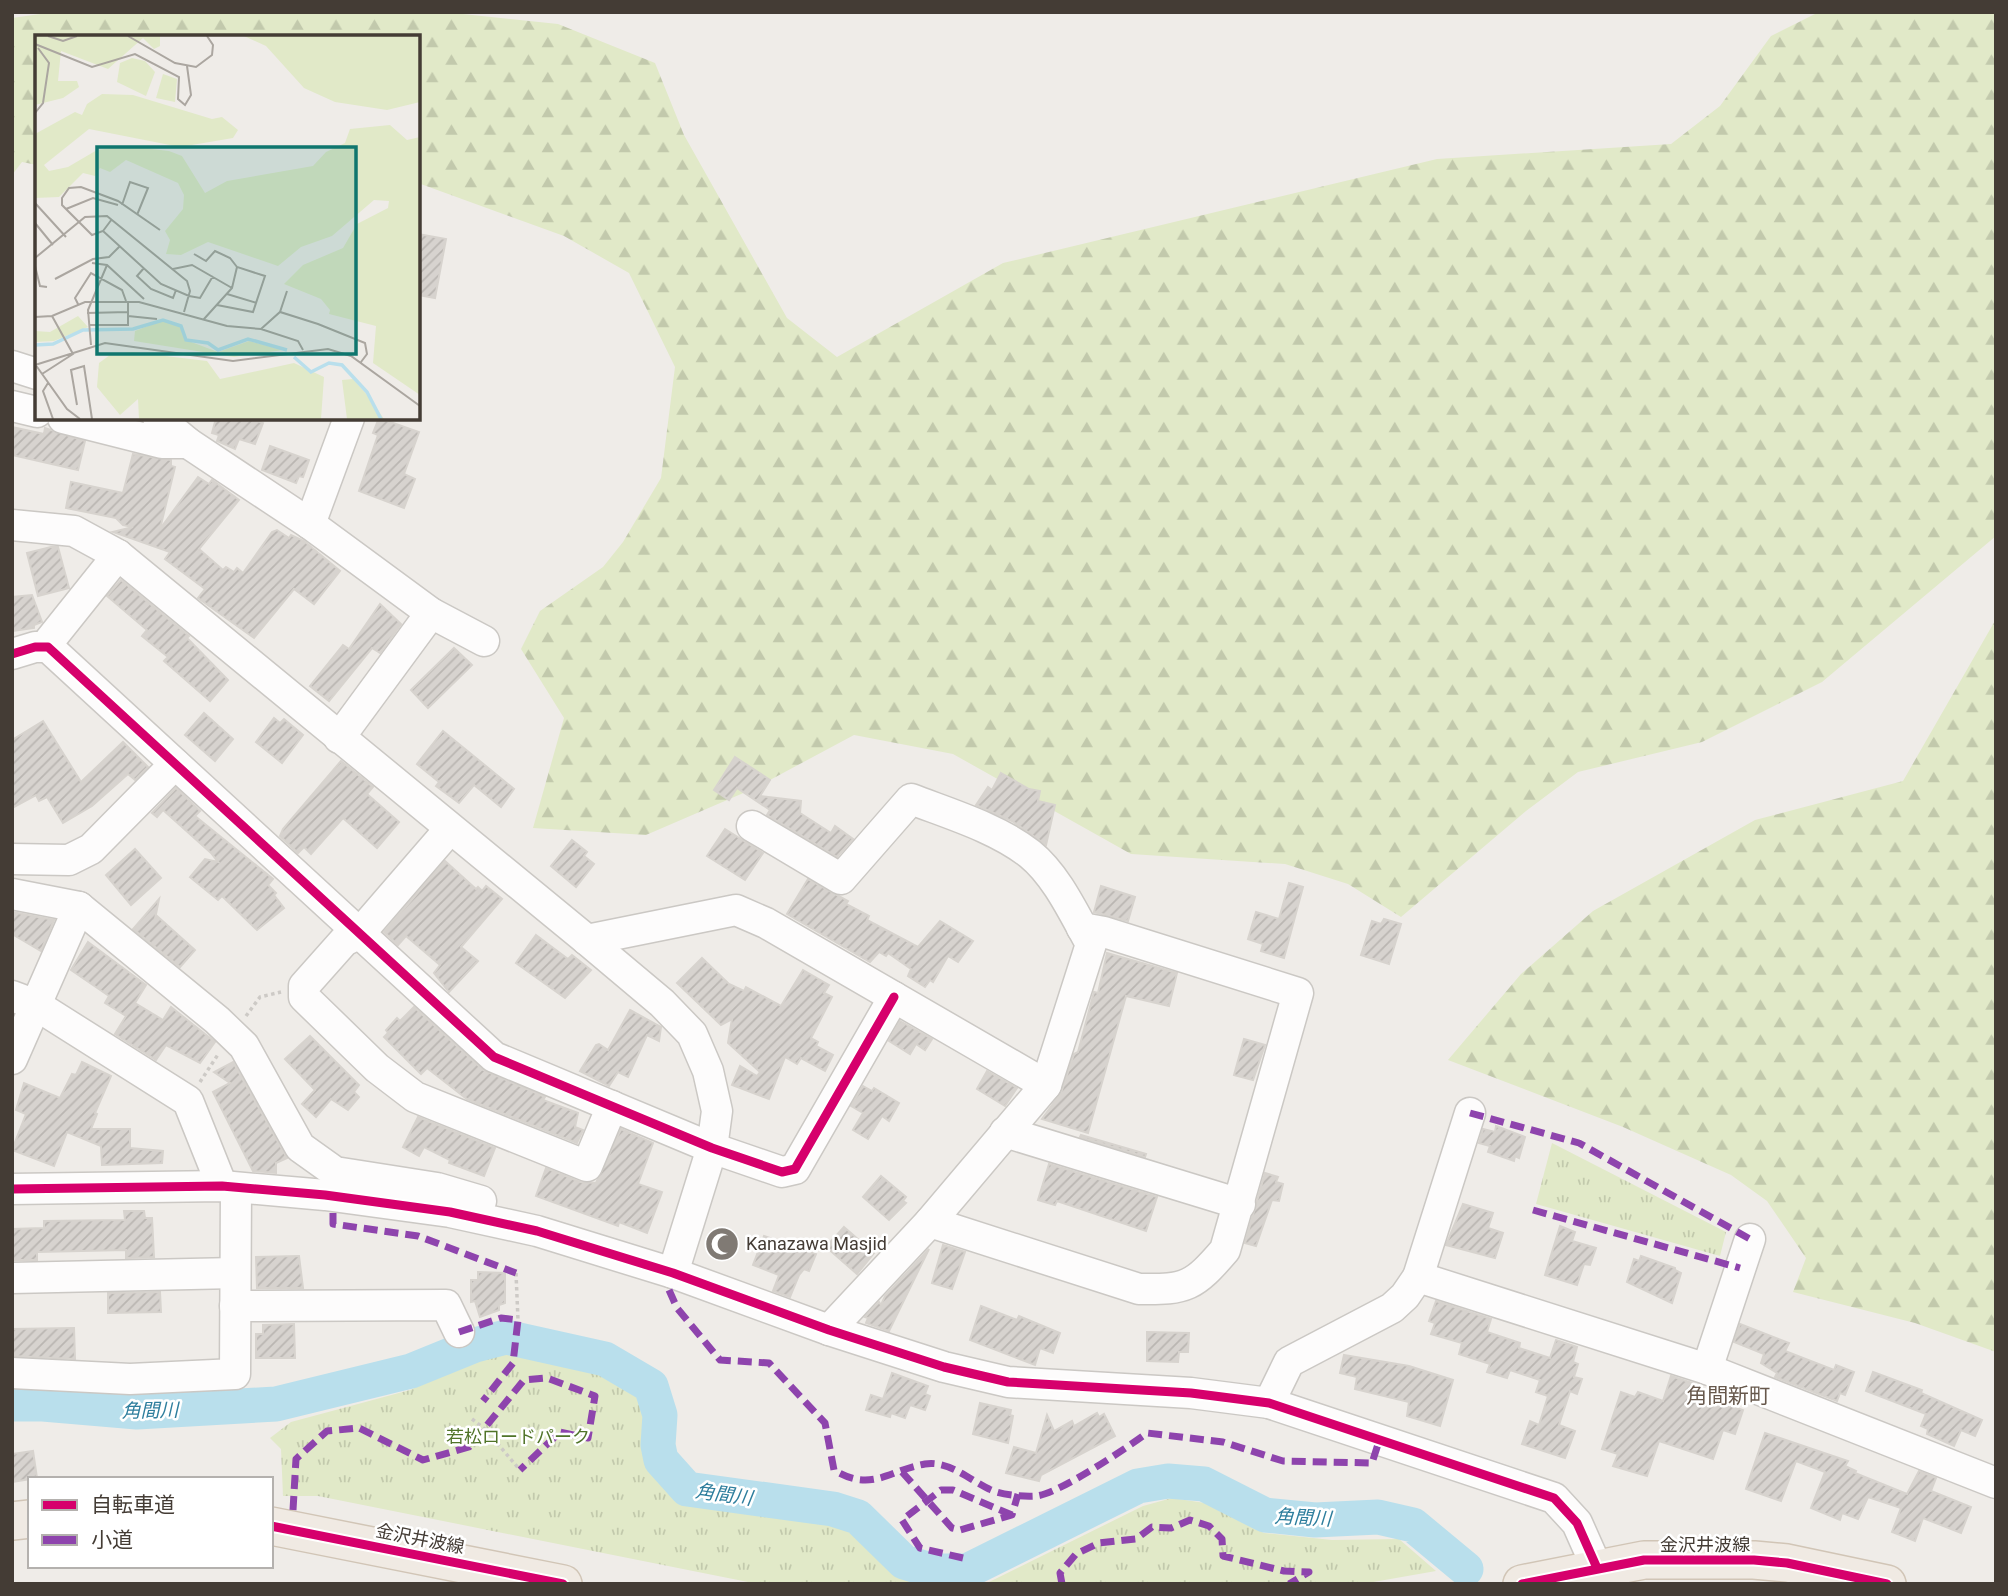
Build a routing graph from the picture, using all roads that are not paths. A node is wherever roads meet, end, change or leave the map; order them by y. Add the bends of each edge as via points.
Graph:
1 (12, 366) edge
2 (35, 373) edge
3 (12, 406) edge
4 (35, 412) edge
5 (71, 420) edge
6 (163, 420) edge
7 (348, 420) edge
8 (193, 431) edge
9 (310, 524) junction
10 (12, 525) edge
11 (118, 555) junction
12 (430, 612) junction
13 (484, 641) dead end
14 (48, 647) junction
15 (12, 654) edge
16 (339, 738) junction
17 (175, 764) junction
18 (752, 826) dead end
19 (449, 830) junction
20 (12, 859) edge
21 (12, 894) edge
22 (79, 907) junction
23 (1082, 928) junction
24 (360, 933) junction
25 (587, 940) junction
26 (894, 997) junction
27 (24, 1000) edge
28 (12, 1059) edge
29 (1046, 1086) junction
30 (612, 1106) junction
31 (1470, 1113) dead end
32 (1005, 1132) junction
33 (712, 1148) junction
34 (229, 1187) junction
35 (12, 1189) edge
36 (1240, 1204) junction
37 (930, 1222) junction
38 (1750, 1239) dead end
39 (675, 1266) junction
40 (235, 1273) junction
41 (1418, 1277) junction
42 (12, 1278) edge
43 (235, 1306) junction
44 (829, 1330) junction
45 (459, 1332) dead end
46 (1707, 1369) junction
47 (12, 1373) edge
48 (1269, 1403) junction
49 (1996, 1483) edge
50 (273, 1526) edge
51 (1597, 1568) junction
52 (563, 1584) edge
53 (1522, 1584) edge
54 (1887, 1584) edge

1 - 2 street
3 - 4 street
5 - 8 street via 162,443
6 - 8 street
7 - 9 street
8 - 9 street
9 - 12 street
10 - 11 street via 74,531
11 - 14 street
11 - 16 street
12 - 13 street
12 - 16 street
14 - 15 street
14 - 17 street
16 - 19 street
17 - 20 street via 91,849 69,860
17 - 24 street
18 - 23 street via 842,879 911,799 974,823 1030,854 1050,876
19 - 24 street
19 - 25 street
21 - 22 street
22 - 27 street
22 - 39 street via 244,1046 300,1147 335,1172 437,1188
23 - 29 street via 1091,944
23 - 36 street via 1298,993
24 - 30 street via 494,1057
24 - 30 street via 344,941 304,986 304,997 377,1068 415,1097 587,1166
25 - 26 street via 736,910
25 - 33 street via 692,1034 708,1071 717,1111
26 - 29 street
26 - 33 street via 795,1169 782,1172
27 - 28 street
27 - 34 street via 188,1101
29 - 32 street
30 - 33 street
31 - 41 street
32 - 36 street
32 - 37 street
33 - 39 street
34 - 35 street
34 - 39 street via 450,1212
34 - 40 street
36 - 37 street via 1225,1250 1202,1276 1175,1289 1139,1289
37 - 44 street
38 - 46 street
39 - 44 street
40 - 42 street
40 - 43 street
41 - 46 street
41 - 48 street via 1392,1308 1289,1362
43 - 45 street via 446,1305
43 - 47 street via 235,1374 130,1379
44 - 48 street via 1008,1382 1191,1393
46 - 49 street
48 - 51 street via 1554,1498 1577,1523
50 - 52 main road, 金沢井波線
51 - 53 main road, 金沢井波線
51 - 54 main road, 金沢井波線 via 1644,1560 1754,1560

